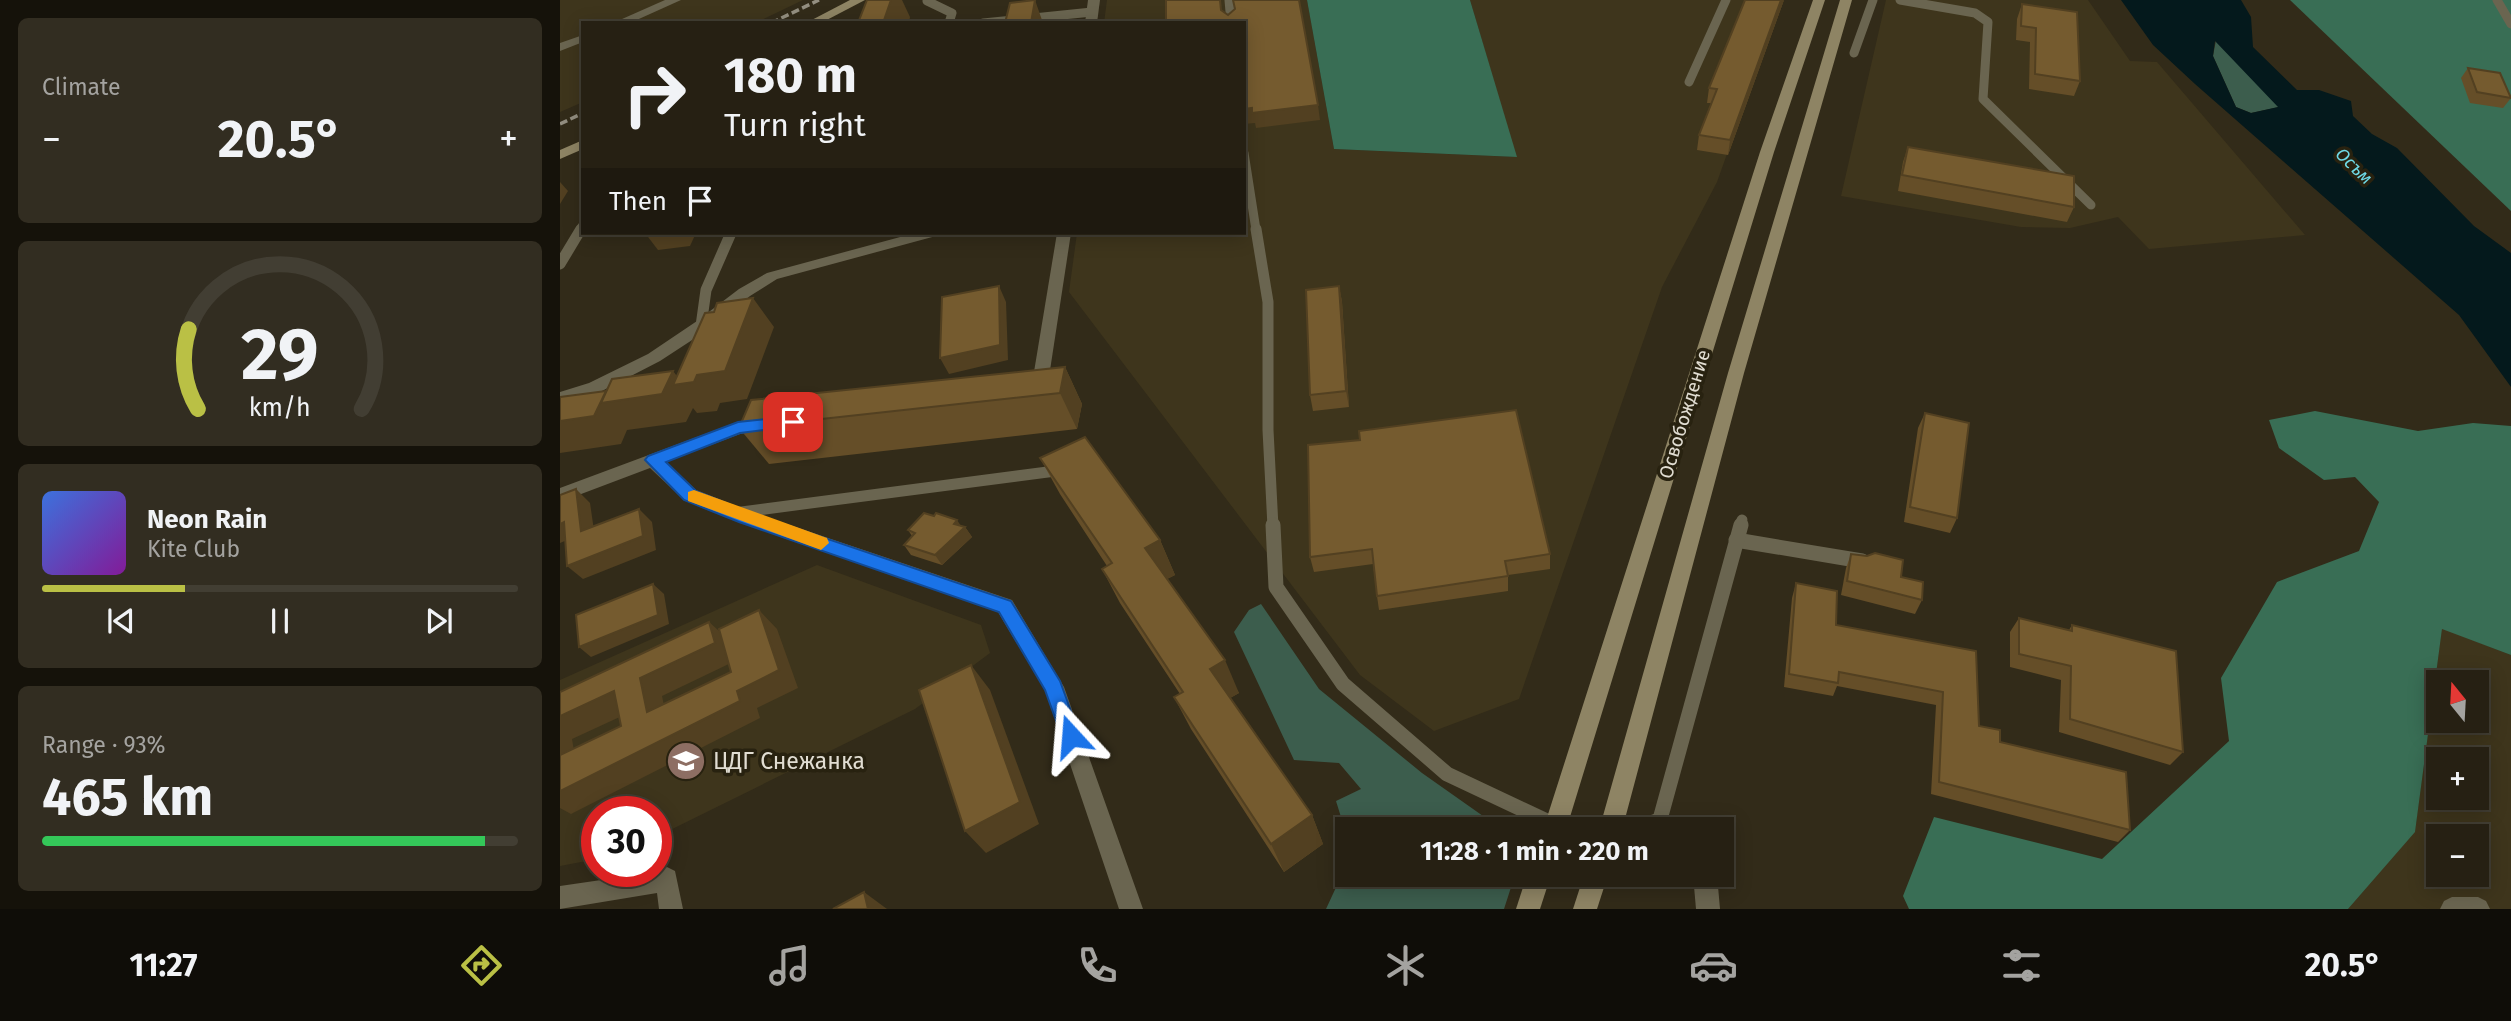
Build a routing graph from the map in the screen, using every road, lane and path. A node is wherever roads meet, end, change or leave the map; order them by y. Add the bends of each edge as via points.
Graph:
1 (675, 0) edge
2 (1229, 0) edge
3 (1726, 0) edge
4 (1819, 0) edge
5 (1846, 0) edge
6 (1873, 0) edge
7 (1900, 0) edge
8 (2497, 0) edge
9 (927, 1) edge
10 (864, 3) edge
11 (1092, 12) edge
12 (624, 21) edge
13 (816, 21) edge
14 (836, 21) edge
15 (950, 21) edge
16 (1003, 21) edge
17 (1231, 21) edge
18 (2511, 24) edge
19 (581, 38) edge
20 (563, 43) edge
21 (1854, 53) dead end
22 (1689, 82) dead end
23 (581, 133) edge
24 (560, 143) edge
25 (581, 145) edge
26 (560, 155) edge
27 (1246, 165) edge
28 (2091, 205) dead end
29 (581, 228) edge
30 (730, 235) edge
31 (924, 235) edge
32 (1064, 235) edge
33 (560, 264) edge
34 (701, 326) junction
35 (1024, 396) edge
36 (560, 398) edge
37 (779, 423) edge
38 (653, 460) junction
39 (1074, 468) edge
40 (560, 495) edge
41 (733, 513) junction
42 (1742, 520) dead end
43 (1736, 540) junction
44 (1862, 561) edge
45 (1535, 817) edge
46 (1561, 817) edge
47 (1614, 817) edge
48 (1658, 817) edge
49 (1535, 887) edge
50 (1592, 887) edge
51 (1706, 887) edge
52 (560, 898) edge
53 (671, 909) edge
54 (1131, 909) edge
55 (1528, 909) edge
56 (1586, 909) edge
57 (1708, 909) edge
58 (2452, 909) edge
59 (2478, 909) edge

1 - 12 street
2 - 17 lane
3 - 22 lane
4 - 46 street, Освобождение via 1766,152
5 - 47 street, Освобождение
6 - 21 lane
7 - 28 lane via 1975,13 1988,22 1983,99
8 - 18 lane
9 - 15 lane via 952,13
10 - 13 street
10 - 14 street
11 - 16 lane
19 - 20 street
23 - 24 street
25 - 26 street
27 - 45 lane via 1268,302 1268,430 1276,587 1343,684 1447,774
29 - 33 lane
30 - 34 lane via 706,290
31 - 34 street via 772,276 749,287
32 - 35 street via 1038,395
34 - 36 street via 598,388
37 - 38 street via 738,428
38 - 40 street
38 - 41 street via 690,495
39 - 41 lane
41 - 54 street via 1005,606 1054,687
42 - 43 lane
43 - 44 lane
43 - 48 lane
49 - 55 street
50 - 56 street
51 - 57 street
52 - 53 street via 667,879
58 - 59 street

